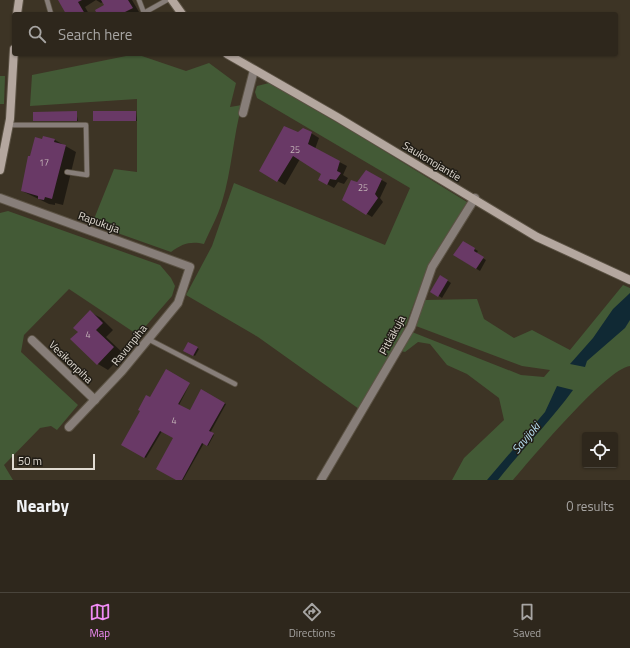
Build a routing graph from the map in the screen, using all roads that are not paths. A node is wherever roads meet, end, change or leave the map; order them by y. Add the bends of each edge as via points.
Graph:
1 (19, 0) edge
2 (47, 0) edge
3 (139, 0) edge
4 (167, 0) edge
5 (172, 0) edge
6 (17, 12) edge
7 (50, 12) edge
8 (143, 12) edge
9 (145, 12) edge
10 (181, 12) edge
11 (14, 56) edge
12 (230, 56) edge
13 (254, 70) junction
14 (243, 113) dead end
15 (9, 125) junction
16 (0, 170) edge
17 (67, 172) dead end
18 (0, 198) edge
19 (475, 198) junction
20 (190, 267) joint
21 (630, 280) edge
22 (148, 339) junction
23 (32, 340) dead end
24 (235, 384) dead end
25 (95, 400) junction
26 (69, 427) dead end
27 (322, 480) edge

1 - 6 street
2 - 7 lane
3 - 8 lane
4 - 9 lane
5 - 10 street
11 - 15 street
12 - 13 street, Saukonojantie
13 - 14 street
13 - 19 street, Saukonojantie
15 - 16 street
15 - 17 lane via 86,125 87,175
18 - 20 street, Rapukuja
19 - 21 street, Saukonojantie via 537,237
19 - 27 street, Pitkäkuja via 432,267 410,327
20 - 22 street, Ravunpiha via 178,302
22 - 24 lane
22 - 25 street, Ravunpiha
23 - 25 street, Vesikonpiha
25 - 26 street, Ravunpiha

